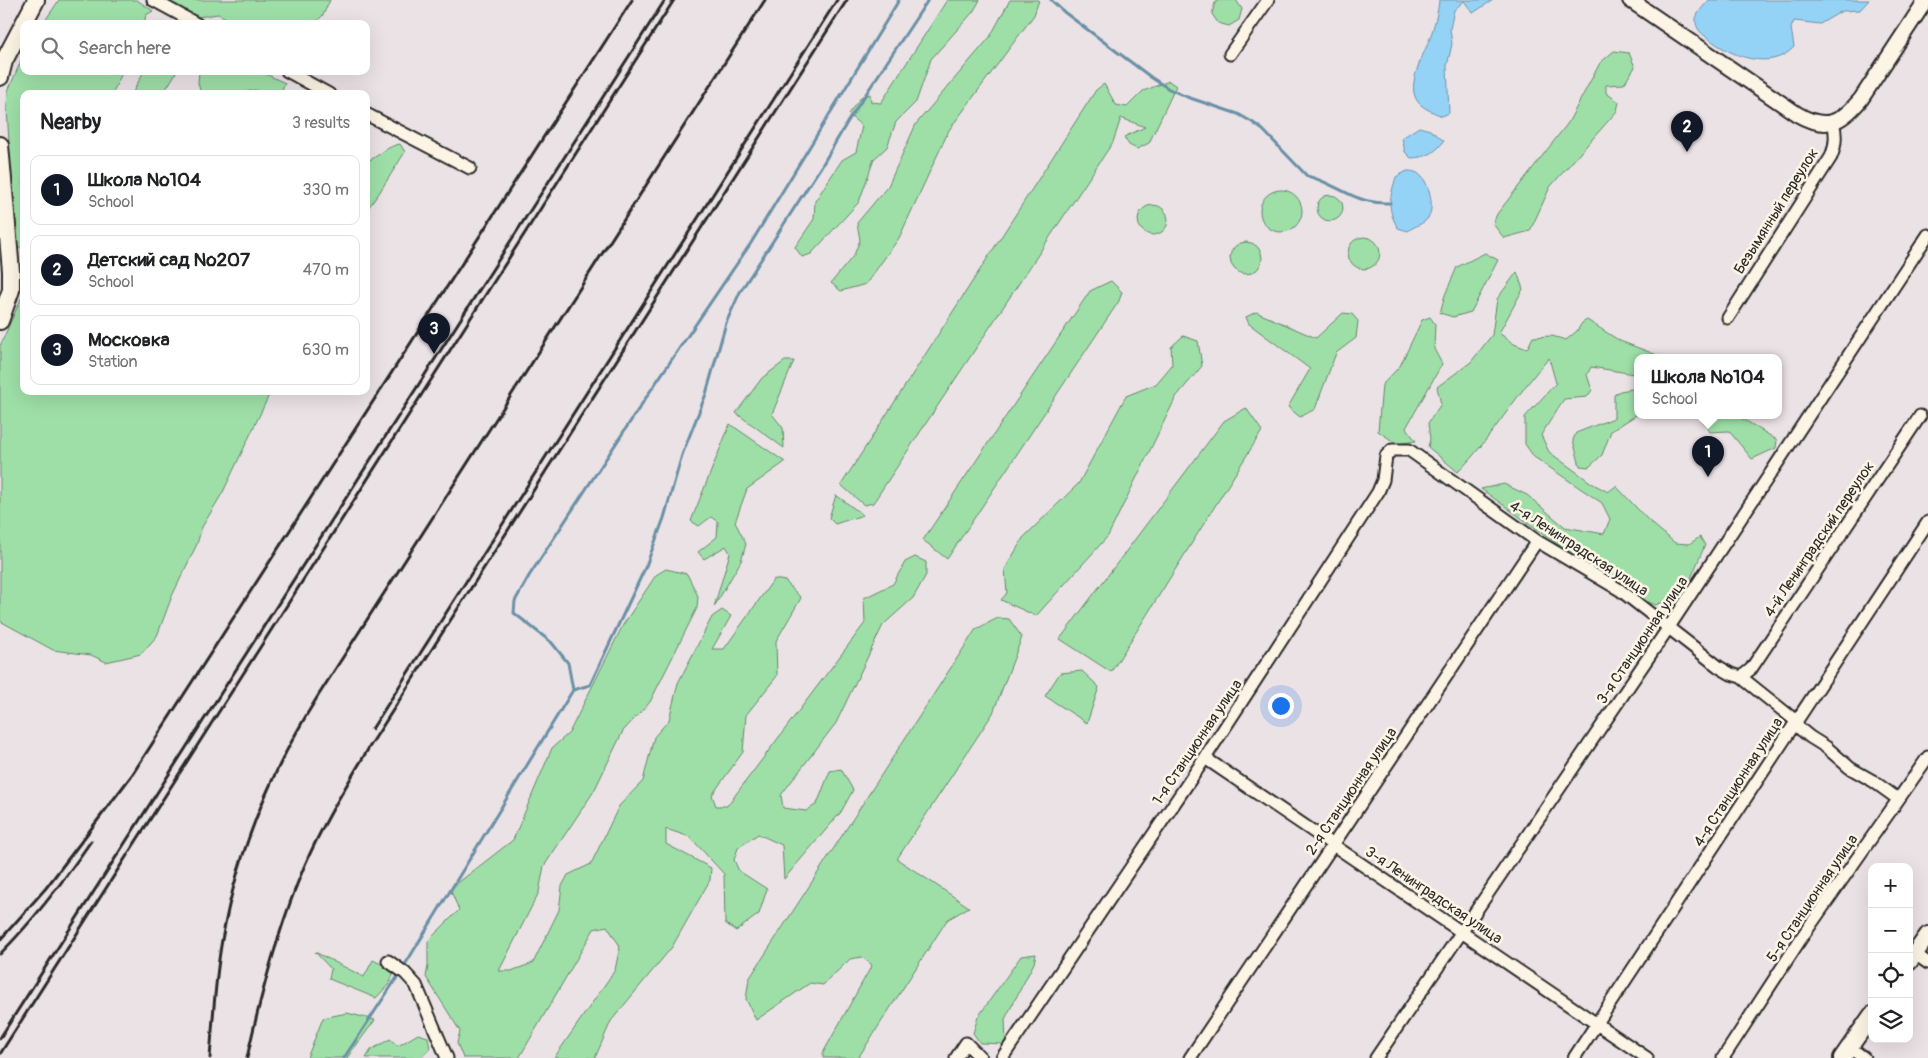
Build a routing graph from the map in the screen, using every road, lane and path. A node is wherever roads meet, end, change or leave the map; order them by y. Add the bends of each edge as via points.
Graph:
1 (36, 0) edge
2 (153, 0) edge
3 (1268, 0) edge
4 (1630, 0) edge
5 (1926, 0) edge
6 (25, 20) edge
7 (190, 20) edge
8 (20, 30) edge
9 (1230, 54) dead end
10 (294, 75) edge
11 (0, 78) edge
12 (322, 90) edge
13 (370, 116) edge
14 (1833, 122) junction
15 (0, 145) edge
16 (470, 168) dead end
17 (1928, 235) edge
18 (1728, 318) dead end
19 (0, 321) edge
20 (1920, 416) dead end
21 (1409, 450) joint
22 (1928, 522) edge
23 (1537, 541) junction
24 (1669, 627) junction
25 (1741, 677) junction
26 (1796, 720) junction
27 (1928, 756) edge
28 (1205, 758) junction
29 (1898, 799) junction
30 (1333, 845) junction
31 (1462, 932) junction
32 (1928, 935) edge
33 (1917, 960) edge
34 (388, 961) dead end
35 (1868, 1021) edge
36 (1598, 1023) junction
37 (1846, 1053) edge
38 (447, 1058) edge
39 (956, 1058) edge
40 (981, 1058) edge
41 (1002, 1058) edge
42 (1190, 1058) edge
43 (1376, 1058) edge
44 (1574, 1058) edge
45 (1647, 1058) edge
46 (1723, 1058) edge
47 (1864, 1058) edge

1 - 6 main road
2 - 7 street
3 - 9 street
4 - 14 street via 1805,118 1823,124
5 - 14 street via 1861,99 1842,118
8 - 11 main road
10 - 12 street
13 - 16 street
14 - 18 street, Безымянный переулок via 1836,145 1831,157
15 - 19 main road via 11,271 11,290
17 - 24 street, 3-я Станционная улица
20 - 25 street, 4-й Ленинградский переулок via 1751,669
21 - 23 street, 4-я Ленинградская улица
21 - 28 street, 1-я Станционная улица via 1392,450 1386,456 1384,480 1378,492
22 - 26 street, 4-я Станционная улица
23 - 24 street, 4-я Ленинградская улица via 1620,590
23 - 30 street, 2-я Станционная улица
24 - 25 street, 4-я Ленинградская улица via 1719,667
24 - 31 street, 3-я Станционная улица
25 - 26 street, 4-я Ленинградская улица
26 - 29 street, 4-я Ленинградская улица via 1799,728 1850,768
26 - 36 street, 4-я Станционная улица
27 - 29 street, 5-я Станционная улица
28 - 30 street, 3-я Ленинградская улица
28 - 41 street, 1-я Станционная улица
29 - 46 street, 5-я Станционная улица
30 - 31 street, 3-я Ленинградская улица
30 - 42 street, 2-я Станционная улица
31 - 36 street, 3-я Ленинградская улица
31 - 43 street, 3-я Станционная улица
32 - 33 main road
34 - 38 street via 416,985
35 - 37 main road
36 - 44 street, 4-я Станционная улица
36 - 45 street, 3-я Ленинградская улица
37 - 47 street
39 - 40 street via 966,1043

